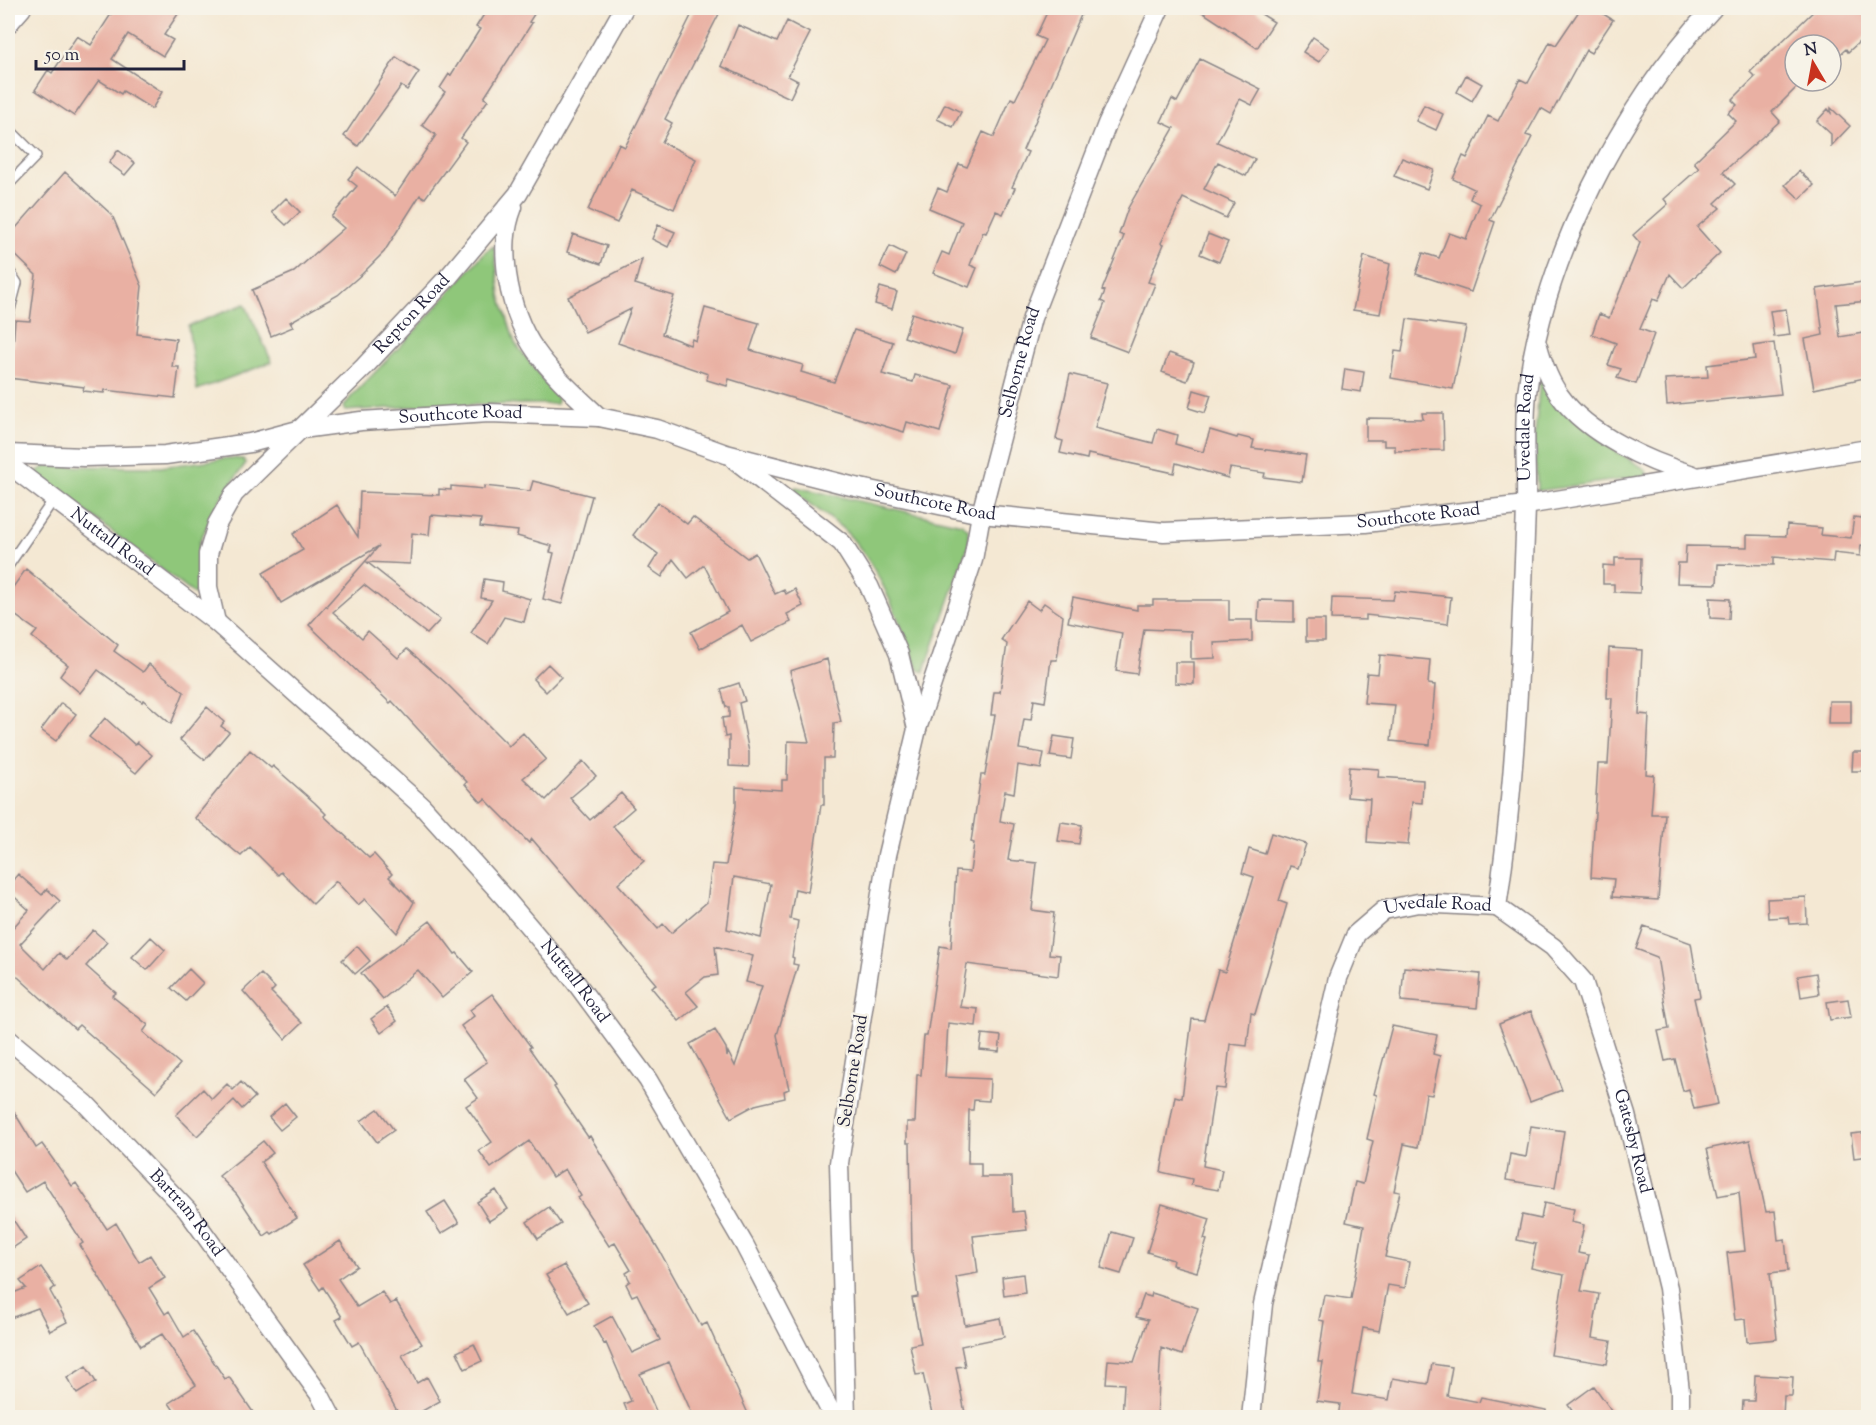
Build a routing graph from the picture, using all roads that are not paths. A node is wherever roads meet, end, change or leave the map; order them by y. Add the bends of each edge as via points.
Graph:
1 (22, 8) edge
2 (624, 8) edge
3 (1160, 8) edge
4 (1713, 8) edge
5 (8, 24) edge
6 (8, 129) edge
7 (8, 185) edge
8 (518, 194) junction
9 (8, 269) edge
10 (8, 317) edge
11 (1537, 344) junction
12 (598, 417) junction
13 (302, 429) junction
14 (1869, 449) edge
15 (8, 453) edge
16 (726, 454) junction
17 (8, 464) edge
18 (1701, 477) junction
19 (54, 500) junction
20 (1526, 505) junction
21 (981, 514) junction
22 (8, 566) edge
23 (216, 622) junction
24 (917, 729) junction
25 (1497, 907) junction
26 (10, 1042) edge
27 (332, 1418) edge
28 (834, 1418) edge
29 (846, 1418) edge
30 (1251, 1418) edge
31 (1680, 1418) edge

1 - 5 street
2 - 8 street, Repton Road
3 - 21 street, Selborne Road via 1107,124 1032,318
4 - 11 street, Uvedale Road via 1651,86 1582,207 1555,274
6 - 7 lane via 36,156
8 - 12 street, Repton Road via 505,238 516,315 524,335 554,375
8 - 13 street, Repton Road via 450,275
9 - 10 lane via 17,283
11 - 18 street, Uvedale Road via 1546,372 1579,416 1661,466
11 - 20 street, Uvedale Road via 1527,393
12 - 13 street, Southcote Road via 489,412
12 - 16 street, Southcote Road via 657,429
13 - 15 street, Southcote Road via 250,443 165,455
13 - 23 street via 234,494 211,537 206,571
14 - 18 street, Southcote Road
16 - 21 street, Southcote Road
16 - 24 street, Selborne Road via 842,543 869,586 899,654
17 - 19 street, Nuttall Road
18 - 20 street, Southcote Road
19 - 22 lane
19 - 23 street, Nuttall Road
20 - 21 street, Southcote Road via 1365,523 1164,532
20 - 25 street, Uvedale Road via 1510,817
21 - 24 street, Selborne Road via 974,560
23 - 28 street, Nuttall Road via 422,806 571,976 648,1080 745,1246
24 - 29 street, Selborne Road via 887,855 839,1163
25 - 30 street, Uvedale Road via 1418,903 1384,910 1356,934 1338,978 1263,1304
25 - 31 street, Gatesby Road via 1553,947 1583,981 1626,1115 1668,1288
26 - 27 street, Bartram Road via 86,1104 187,1210 321,1395

